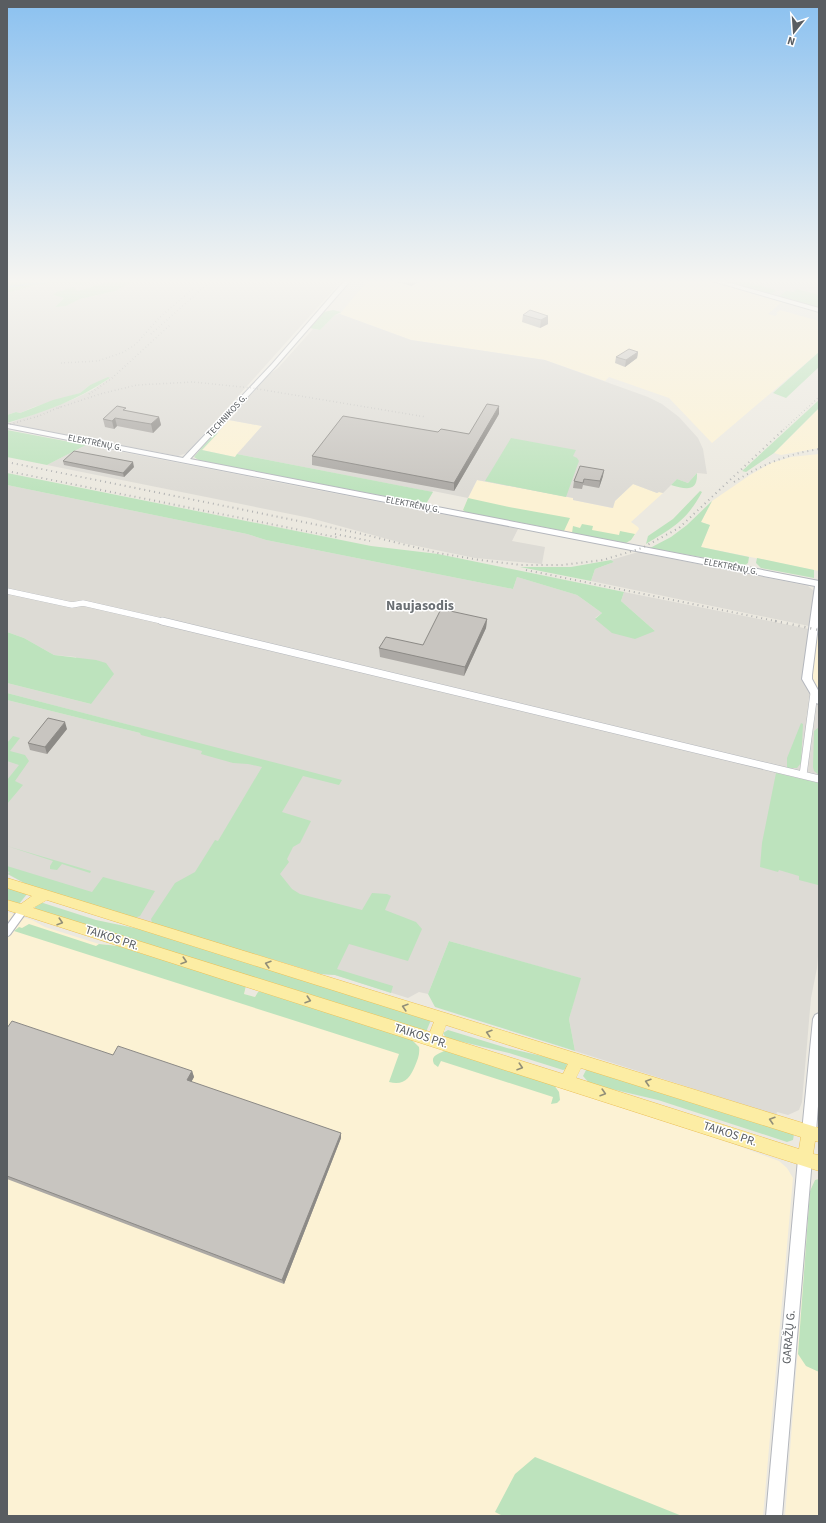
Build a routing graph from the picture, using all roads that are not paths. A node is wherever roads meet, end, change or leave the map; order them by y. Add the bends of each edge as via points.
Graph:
1 (286, 351) edge
2 (7, 426) edge
3 (184, 461) junction
4 (819, 585) edge
5 (7, 591) edge
6 (817, 697) edge
7 (803, 775) junction
8 (819, 779) edge
9 (7, 883) edge
10 (46, 895) junction
11 (7, 905) edge
12 (23, 910) junction
13 (7, 932) edge
14 (442, 1018) junction
15 (819, 1019) edge
16 (434, 1040) junction
17 (576, 1059) junction
18 (566, 1082) junction
19 (814, 1133) edge
20 (812, 1161) edge
21 (774, 1516) edge

1 - 3 street, TECHNIKOS G.
2 - 3 street, ELEKTRĖNŲ G.
3 - 4 street, ELEKTRĖNŲ G.
4 - 6 street via 807,675
5 - 7 street via 129,613
6 - 7 street
7 - 8 street
9 - 10 main road, TAIKOS PR.
10 - 12 main road via 30,903
14 -> 10 main road, TAIKOS PR.
11 - 12 main road, TAIKOS PR.
12 - 13 street
12 -> 16 main road, TAIKOS PR.
14 - 16 main road
17 -> 14 main road, TAIKOS PR.
15 - 19 street
16 -> 18 main road, TAIKOS PR.
17 - 18 main road
19 -> 17 main road, TAIKOS PR.
18 -> 20 main road, TAIKOS PR.
19 - 20 main road
20 - 21 street, GARAŽŲ G.

